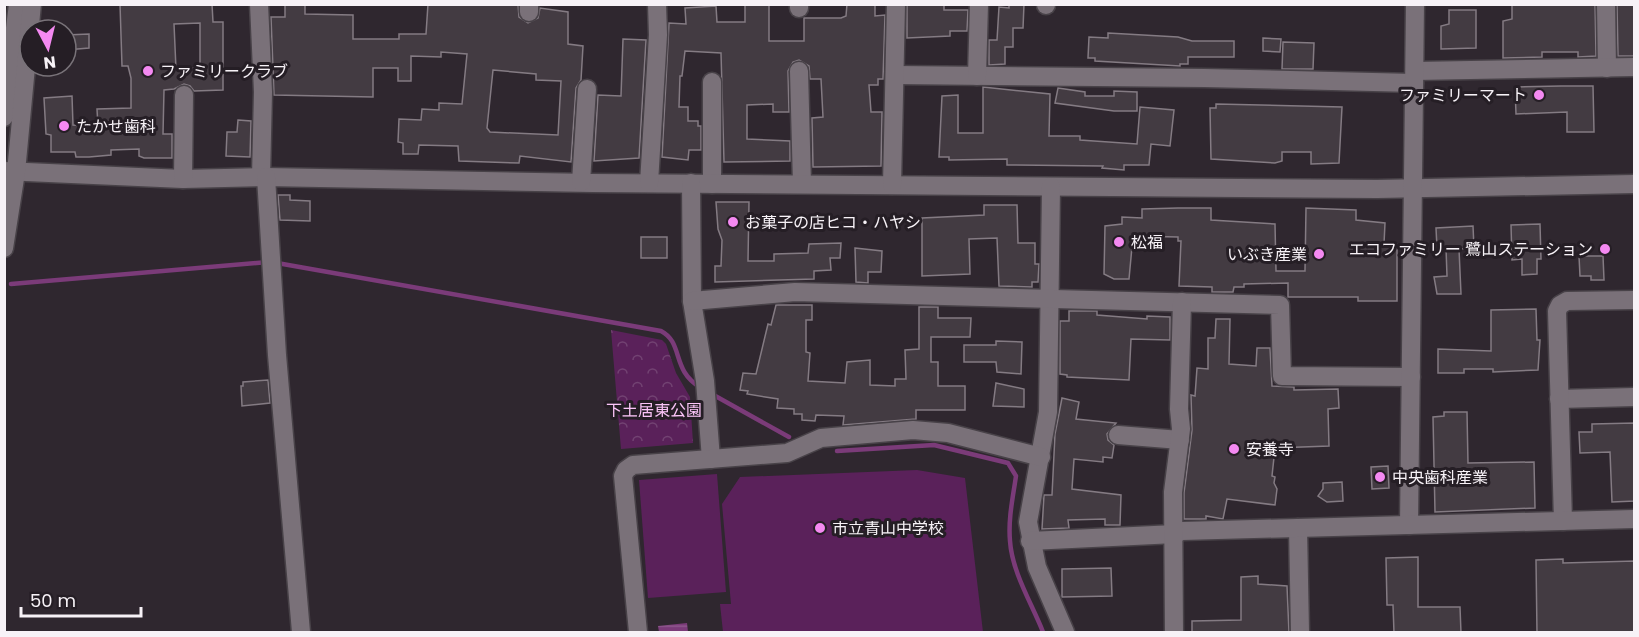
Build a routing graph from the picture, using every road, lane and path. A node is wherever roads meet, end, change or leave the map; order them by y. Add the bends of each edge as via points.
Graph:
1 (18, 4) edge
2 (32, 4) edge
3 (260, 4) edge
4 (657, 4) edge
5 (896, 4) edge
6 (979, 4) edge
7 (1415, 4) edge
8 (1606, 4) edge
9 (1635, 67) edge
10 (1606, 68) junction
11 (799, 71) dead end
12 (895, 75) junction
13 (977, 76) junction
14 (1415, 77) junction
15 (712, 82) dead end
16 (587, 89) dead end
17 (184, 95) dead end
18 (4, 117) edge
19 (10, 172) edge
20 (263, 177) junction
21 (183, 179) junction
22 (581, 182) junction
23 (649, 183) junction
24 (691, 183) junction
25 (712, 184) junction
26 (802, 184) junction
27 (1635, 184) edge
28 (892, 185) junction
29 (1051, 187) junction
30 (1413, 188) junction
31 (4, 248) edge
32 (1050, 299) junction
33 (1635, 300) edge
34 (692, 301) junction
35 (1182, 302) junction
36 (1411, 377) junction
37 (1635, 397) edge
38 (1559, 399) junction
39 (1118, 435) dead end
40 (1180, 440) junction
41 (1041, 457) junction
42 (711, 459) junction
43 (1635, 519) edge
44 (1563, 521) junction
45 (1410, 525) junction
46 (1298, 528) junction
47 (1175, 534) junction
48 (1030, 541) junction
49 (301, 633) edge
50 (638, 633) edge
51 (1065, 633) edge
52 (1174, 633) edge
53 (1300, 633) edge

1 - 18 street
2 - 19 street
3 - 20 street
4 - 23 street
5 - 12 street
6 - 13 street
7 - 14 street
8 - 10 street
9 - 10 street
10 - 14 street
11 - 26 street
12 - 13 street
12 - 28 street
13 - 14 street
14 - 30 street
15 - 25 street
16 - 22 street
17 - 21 street
19 - 21 street
19 - 31 street
20 - 21 street
20 - 22 street
20 - 49 street
22 - 23 street
23 - 24 street
24 - 25 street
24 - 34 street
25 - 26 street
26 - 28 street
27 - 30 street
28 - 29 street
29 - 30 street
29 - 32 street
30 - 36 street
32 - 34 street via 795,292
32 - 35 street
32 - 41 street via 1048,412
33 - 38 street via 1560,304
34 - 42 street via 705,381
35 - 36 street via 1280,305 1282,376
35 - 40 street
36 - 45 street
37 - 38 street
38 - 44 street
39 - 40 street
40 - 47 street via 1173,492
41 - 42 street via 948,433 913,430 821,438 787,453
41 - 48 street via 1028,522
42 - 50 street via 633,465 623,476
43 - 44 street
44 - 45 street
45 - 46 street
46 - 47 street
46 - 53 street
47 - 48 street
47 - 52 street
48 - 51 street

